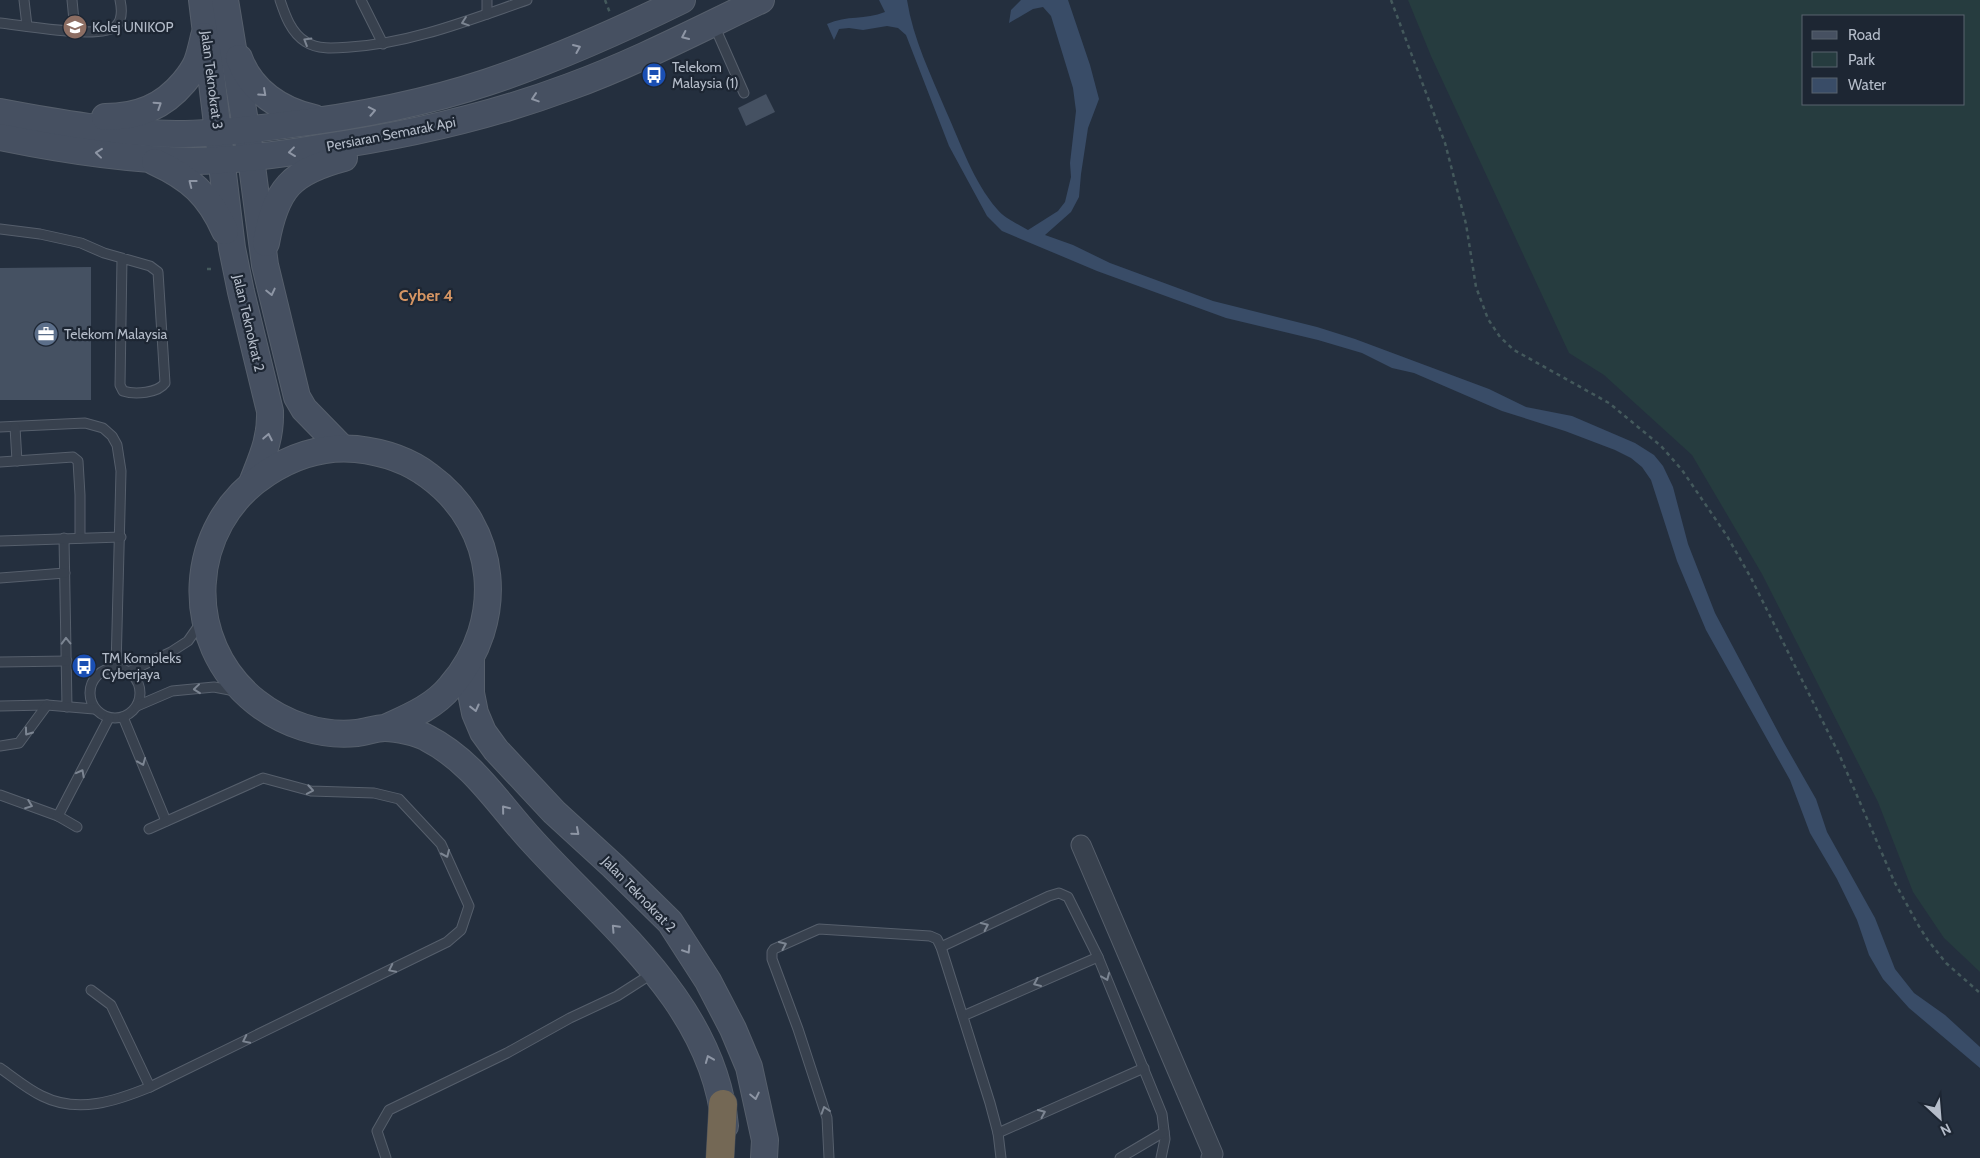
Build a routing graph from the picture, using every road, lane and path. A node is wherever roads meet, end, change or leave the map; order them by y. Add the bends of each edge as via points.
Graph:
1 (24, 0) edge
2 (72, 0) edge
3 (120, 0) edge
4 (202, 0) edge
5 (225, 0) edge
6 (280, 0) edge
7 (361, 0) edge
8 (487, 0) edge
9 (527, 0) edge
10 (682, 0) edge
11 (761, 0) edge
12 (1391, 0) edge
13 (486, 14) junction
14 (0, 22) edge
15 (713, 23) junction
16 (27, 26) junction
17 (206, 30) junction
18 (75, 31) junction
19 (231, 36) junction
20 (383, 44) junction
21 (744, 93) dead end
22 (12, 114) edge
23 (324, 120) junction
24 (246, 130) junction
25 (422, 130) junction
26 (219, 133) junction
27 (0, 137) edge
28 (147, 158) junction
29 (251, 158) junction
30 (222, 160) junction
31 (0, 229) edge
32 (264, 253) junction
33 (234, 255) junction
34 (122, 258) junction
35 (0, 427) edge
36 (15, 427) junction
37 (342, 448) junction
38 (17, 461) junction
39 (0, 462) edge
40 (252, 482) junction
41 (120, 537) junction
42 (64, 538) junction
43 (80, 538) junction
44 (0, 541) edge
45 (65, 573) junction
46 (0, 578) edge
47 (204, 618) junction
48 (470, 660) junction
49 (66, 661) junction
50 (0, 662) edge
51 (116, 668) junction
52 (128, 672) junction
53 (245, 693) junction
54 (48, 705) junction
55 (0, 706) edge
56 (137, 706) junction
57 (68, 707) junction
58 (94, 709) junction
59 (123, 717) junction
60 (109, 718) junction
61 (385, 728) junction
62 (0, 746) edge
63 (0, 795) edge
64 (58, 816) junction
65 (166, 821) junction
66 (77, 827) dead end
67 (149, 829) dead end
68 (1081, 845) dead end
69 (941, 947) junction
70 (1098, 957) junction
71 (656, 971) junction
72 (92, 990) dead end
73 (1980, 993) edge
74 (963, 1016) junction
75 (0, 1068) edge
76 (1144, 1068) junction
77 (150, 1087) junction
78 (723, 1104) junction
79 (1164, 1132) junction
80 (998, 1133) junction
81 (386, 1158) edge
82 (720, 1158) edge
83 (728, 1158) edge
84 (764, 1158) edge
85 (829, 1158) edge
86 (1001, 1158) edge
87 (1120, 1158) edge
88 (1161, 1158) edge
89 (1211, 1158) edge

1 - 16 lane
2 - 18 lane
3 - 18 lane via 122,11 115,27 100,32
4 - 17 main road, Jalan Teknokrat 3
5 - 19 main road, Jalan Teknokrat 3
20 -> 6 lane via 338,48 306,42 288,21
7 - 20 lane
8 - 13 lane
9 - 13 lane
23 -> 10 main road, Persiaran Semarak Api via 390,108 487,83 573,50
11 - 15 main road, Persiaran Semarak Api
12 - 73 path via 1445,143 1466,224 1476,287 1488,319 1514,350 1609,403 1661,446 1682,470 1751,578 1839,754 1894,881 1917,923 1946,963
13 -> 20 lane via 407,40
14 - 16 lane
15 - 21 lane
15 -> 25 main road, Persiaran Semarak Api via 569,87
16 - 18 lane
22 -> 17 main road via 116,117 149,110 171,96 190,75 197,63
17 - 26 main road, Jalan Teknokrat 3
19 -> 23 main road via 244,72 267,97 294,113
19 - 24 main road, Jalan Teknokrat 3
22 - 26 main road, Persiaran Semarak Api via 123,130
23 - 24 main road, Persiaran Semarak Api
24 - 26 main road, Persiaran Semarak Api
24 - 29 main road, Jalan Teknokrat 3
25 -> 29 main road, Persiaran Semarak Api
25 - 32 main road via 362,154 321,164 289,183 274,211
26 - 30 main road, Jalan Teknokrat 3
28 -> 27 main road, Persiaran Semarak Api via 82,152
28 - 30 main road, Persiaran Semarak Api
33 -> 28 main road via 221,221 198,188
29 - 30 main road, Persiaran Semarak Api
29 - 32 main road, Jalan Teknokrat 2
30 - 33 main road, Jalan Teknokrat 2
31 - 34 lane via 73,241
32 -> 37 main road, Jalan Teknokrat 2 via 297,396 304,409
40 -> 33 main road, Jalan Teknokrat 2 via 268,443 270,411
34 - 34 lane via 120,385 129,393 157,390 165,383 158,272 150,266
35 - 36 lane
36 - 38 lane
36 - 41 lane via 85,423 102,428 112,436 118,445 121,472
37 - 40 main road via 316,451 283,462
37 - 48 main road via 379,452 415,465 445,487 468,516 483,551 489,588 484,625
38 - 39 lane
38 - 43 lane via 73,457 78,461
40 - 47 main road via 231,504 216,530 206,558 202,588
41 - 43 lane
41 - 51 lane
42 - 43 lane
42 - 44 lane
42 - 45 lane
45 - 46 lane
49 -> 45 lane
47 - 52 lane via 188,641
47 - 53 main road via 212,646 226,671
48 - 61 main road via 450,688 423,710
48 -> 84 main road, Jalan Teknokrat 2 via 471,693 482,732 554,812 670,922 708,981 749,1068 765,1140
49 - 50 lane
49 - 57 lane
51 - 52 lane
51 - 58 lane via 95,677 90,687
52 - 56 lane via 139,687
53 -> 56 lane via 214,687 172,691
53 - 61 main road via 268,712 310,729 355,733
54 - 55 lane
54 - 57 lane
54 -> 62 lane via 19,743
56 - 59 lane
57 - 58 lane
58 - 60 lane
59 - 60 lane
59 -> 65 lane
64 -> 60 lane
71 -> 61 main road via 532,841 458,757 424,736
63 -> 64 lane
64 - 66 lane
65 - 67 lane
65 -> 77 lane via 263,778 311,791 374,793 399,799 441,844 469,906 462,930 447,942
68 - 89 street via 1213,1154
69 -> 70 lane via 1059,893 1068,897
69 - 74 lane
85 -> 69 lane via 828,1118 772,952 819,929 829,928 930,936 937,939
70 -> 74 lane
70 -> 76 lane
78 -> 71 main road via 704,1046
71 - 81 lane via 617,996 389,1110 377,1130
72 - 77 lane via 111,1005
74 - 80 lane
75 - 77 lane via 42,1096 65,1103 92,1105 120,1099
76 - 79 lane via 1162,1114
80 -> 76 lane
78 - 82 highway
78 - 83 main road
79 - 87 lane
79 - 88 lane
80 - 86 lane

